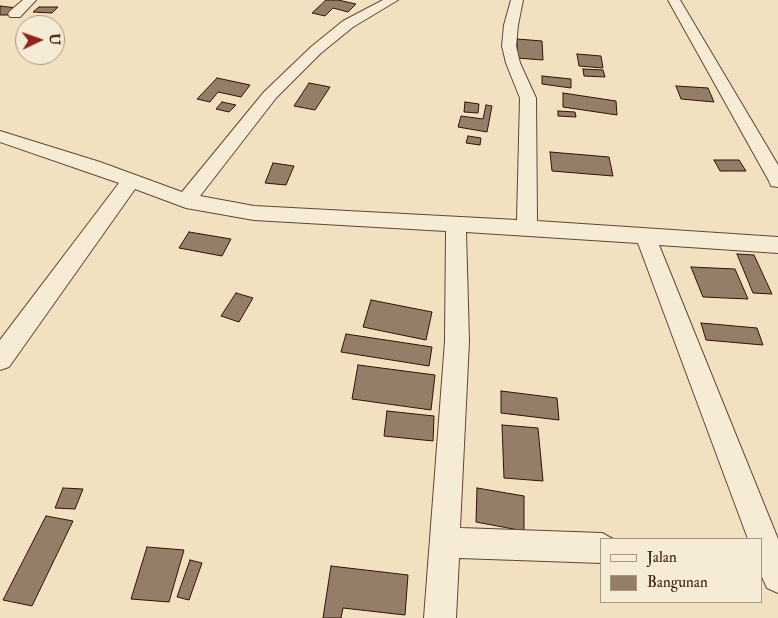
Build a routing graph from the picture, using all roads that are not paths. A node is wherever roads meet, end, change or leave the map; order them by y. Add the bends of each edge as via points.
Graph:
1 (30, 0) edge
2 (392, 0) edge
3 (517, 0) edge
4 (674, 0) edge
5 (16, 14) dead end
6 (0, 136) edge
7 (130, 180) junction
8 (778, 181) edge
9 (186, 201) junction
10 (456, 224) junction
11 (526, 228) junction
12 (645, 236) junction
13 (778, 245) edge
14 (0, 359) edge
15 (761, 538) edge
16 (445, 542) junction
17 (763, 544) edge
18 (600, 548) edge
19 (770, 562) edge
20 (440, 618) edge

1 - 5 street
2 - 9 street via 348,24 316,50 270,95
3 - 11 street via 510,25 509,46 528,98
4 - 8 street
6 - 7 street
7 - 9 street
7 - 14 street
9 - 10 street via 254,213
10 - 11 street
10 - 16 street via 457,341
11 - 12 street
12 - 13 street
12 - 15 street
16 - 18 street
16 - 20 street
17 - 19 street

